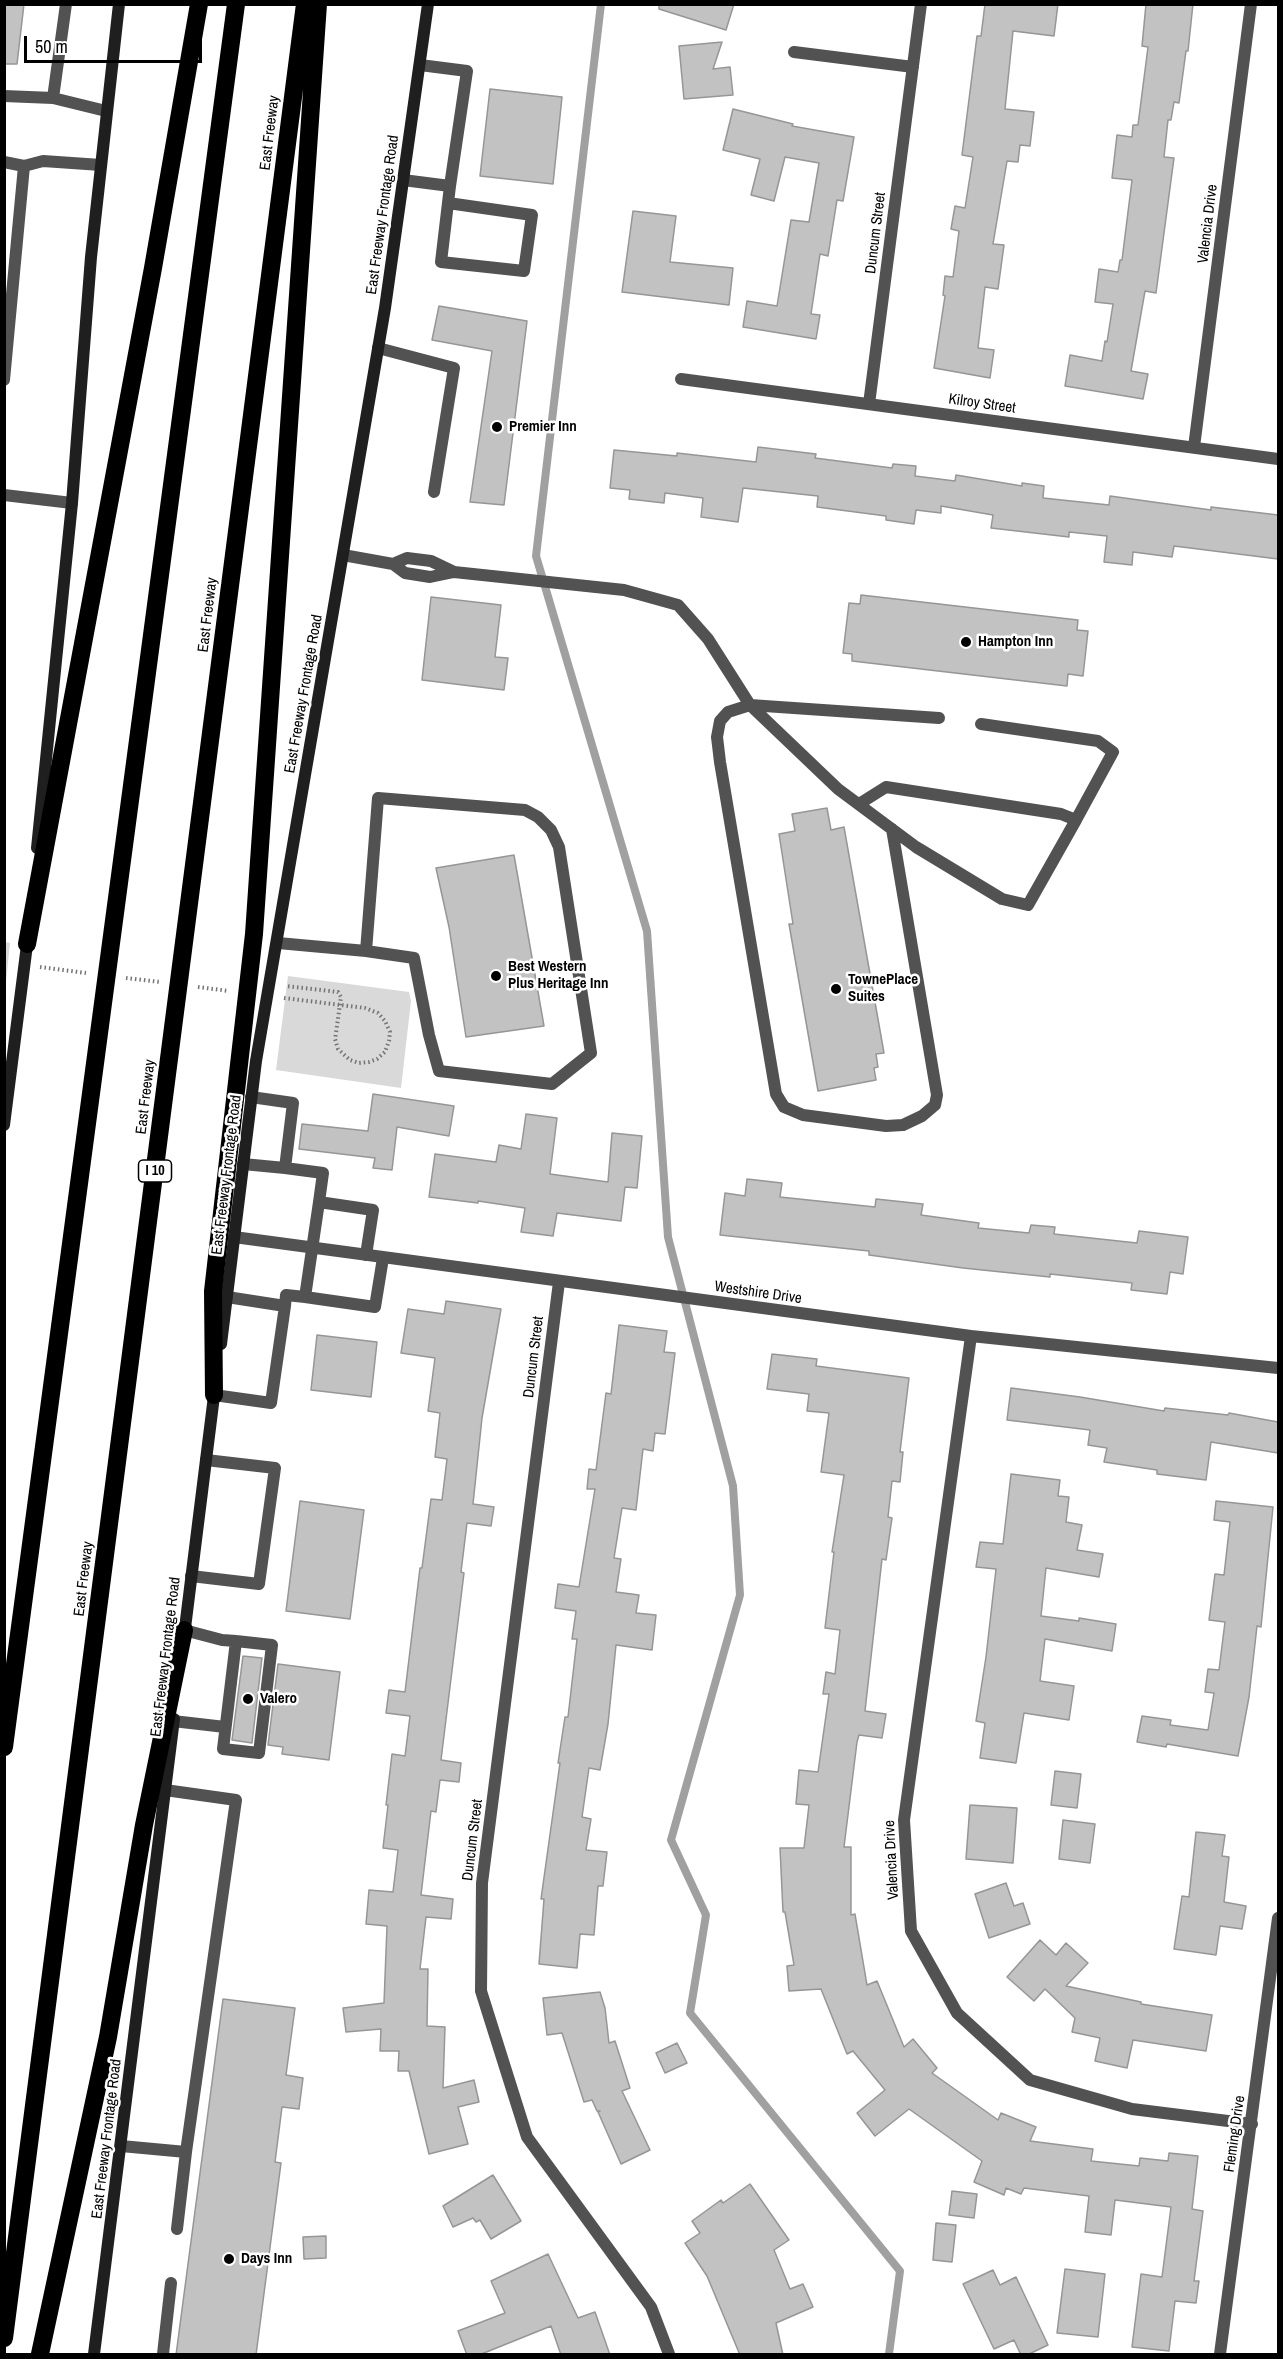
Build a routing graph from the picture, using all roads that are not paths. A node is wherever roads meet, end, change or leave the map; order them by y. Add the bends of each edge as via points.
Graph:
1 (66, 4) edge
2 (119, 4) edge
3 (199, 4) edge
4 (236, 4) edge
5 (305, 4) edge
6 (318, 4) edge
7 (428, 4) edge
8 (921, 4) edge
9 (1251, 4) edge
10 (794, 52) dead end
11 (420, 65) junction
12 (913, 67) junction
13 (4, 96) edge
14 (53, 98) junction
15 (106, 111) junction
16 (4, 162) edge
17 (101, 165) junction
18 (24, 166) junction
19 (403, 180) junction
20 (450, 186) junction
21 (448, 203) junction
22 (4, 227) edge
23 (18, 229) junction
24 (378, 348) junction
25 (681, 379) dead end
26 (4, 380) edge
27 (869, 404) junction
28 (1194, 447) junction
29 (1278, 459) edge
30 (434, 492) dead end
31 (4, 495) edge
32 (72, 503) junction
33 (343, 555) junction
34 (750, 705) junction
35 (939, 718) dead end
36 (981, 724) dead end
37 (859, 804) junction
38 (1076, 820) junction
39 (892, 829) junction
40 (278, 943) junction
41 (27, 944) junction
42 (366, 951) junction
43 (251, 1097) junction
44 (4, 1125) edge
45 (243, 1164) junction
46 (285, 1168) junction
47 (319, 1202) junction
48 (234, 1237) junction
49 (312, 1248) junction
50 (366, 1255) junction
51 (383, 1257) junction
52 (559, 1282) junction
53 (227, 1297) junction
54 (305, 1297) junction
55 (285, 1306) junction
56 (971, 1336) junction
57 (1278, 1368) edge
58 (214, 1395) junction
59 (206, 1460) junction
60 (191, 1576) junction
61 (184, 1630) junction
62 (236, 1641) junction
63 (173, 1721) junction
64 (225, 1727) junction
65 (4, 1747) edge
66 (165, 1790) junction
67 (1278, 1918) edge
68 (1252, 2124) junction
69 (121, 2146) junction
70 (186, 2152) junction
71 (177, 2229) dead end
72 (171, 2283) dead end
73 (4, 2338) edge
74 (40, 2355) edge
75 (94, 2355) edge
76 (163, 2355) edge
77 (669, 2355) edge
78 (1220, 2355) edge

1 - 14 street
2 - 15 main road
3 - 41 highway
4 - 65 highway
5 - 73 highway, East Freeway / I 10
6 - 58 highway via 254,934 213,1291
7 - 11 main road, East Freeway Frontage Road
8 - 12 street, Duncum Street
9 - 28 street, Valencia Drive
10 - 12 street
11 - 19 main road, East Freeway Frontage Road
11 - 20 street via 467,71
12 - 27 street, Duncum Street
13 - 14 street
14 - 15 street
15 - 17 main road
16 - 18 street
17 - 18 street via 43,161
17 - 32 main road
18 - 23 street
19 - 20 street
19 - 24 main road, East Freeway Frontage Road
20 - 21 street
21 - 21 street via 441,262 524,271 532,215
22 - 23 street
23 - 26 street
24 - 30 street via 454,368
24 - 33 main road, East Freeway Frontage Road
25 - 27 street, Kilroy Street
27 - 28 street, Kilroy Street
28 - 29 street, Kilroy Street
31 - 32 street
32 - 41 main road
33 - 34 street via 393,564 407,558 431,561 454,572 624,590 678,604 708,639
33 - 40 main road, East Freeway Frontage Road
34 - 35 street
34 - 37 street via 838,789
34 - 39 street via 728,712 720,721 720,762 776,1094 784,1107 803,1115 903,1125 935,1105 937,1095
36 - 38 street via 1098,741 1113,752
37 - 38 street via 886,787 1061,814
37 - 39 street
38 - 39 street via 1028,905 1002,899
40 - 42 street
40 - 43 main road, East Freeway Frontage Road
41 - 44 main road
42 - 42 street via 378,798 525,810 551,830 559,847 591,1053 552,1084 439,1071 414,958
43 - 45 main road, East Freeway Frontage Road
43 - 46 street via 293,1103
45 - 46 street
45 - 48 main road, East Freeway Frontage Road
46 - 47 street via 323,1173
47 - 49 street
47 - 50 street via 373,1210
48 - 49 street, Westshire Drive
48 - 53 main road, East Freeway Frontage Road
49 - 50 street, Westshire Drive
49 - 54 street
50 - 51 street, Westshire Drive
51 - 52 street, Westshire Drive
51 - 54 street via 375,1307
52 - 56 street, Westshire Drive
52 - 77 street, Duncum Street via 482,1883 482,1991 527,2137 651,2307
53 - 55 street
53 - 58 main road, East Freeway Frontage Road
54 - 55 street via 286,1294
55 - 58 street via 271,1403
56 - 57 street, Westshire Drive
56 - 68 street, Valencia Drive via 904,1820 911,1931 957,2013 1030,2080 1132,2109
58 - 59 main road, East Freeway Frontage Road
59 - 60 main road, East Freeway Frontage Road
59 - 60 street via 275,1468 259,1584
60 - 61 main road, East Freeway Frontage Road
61 - 62 street
61 - 63 main road, East Freeway Frontage Road
61 - 74 highway via 144,1825 108,2037
62 - 64 street
62 - 64 street via 273,1645 258,1753 223,1749
63 - 64 street
63 - 66 main road, East Freeway Frontage Road
66 - 69 main road, East Freeway Frontage Road
66 - 70 street via 236,1800
67 - 68 street, Fleming Drive
68 - 78 street, Fleming Drive
69 - 70 street
69 - 75 main road, East Freeway Frontage Road
70 - 71 street
72 - 76 street

